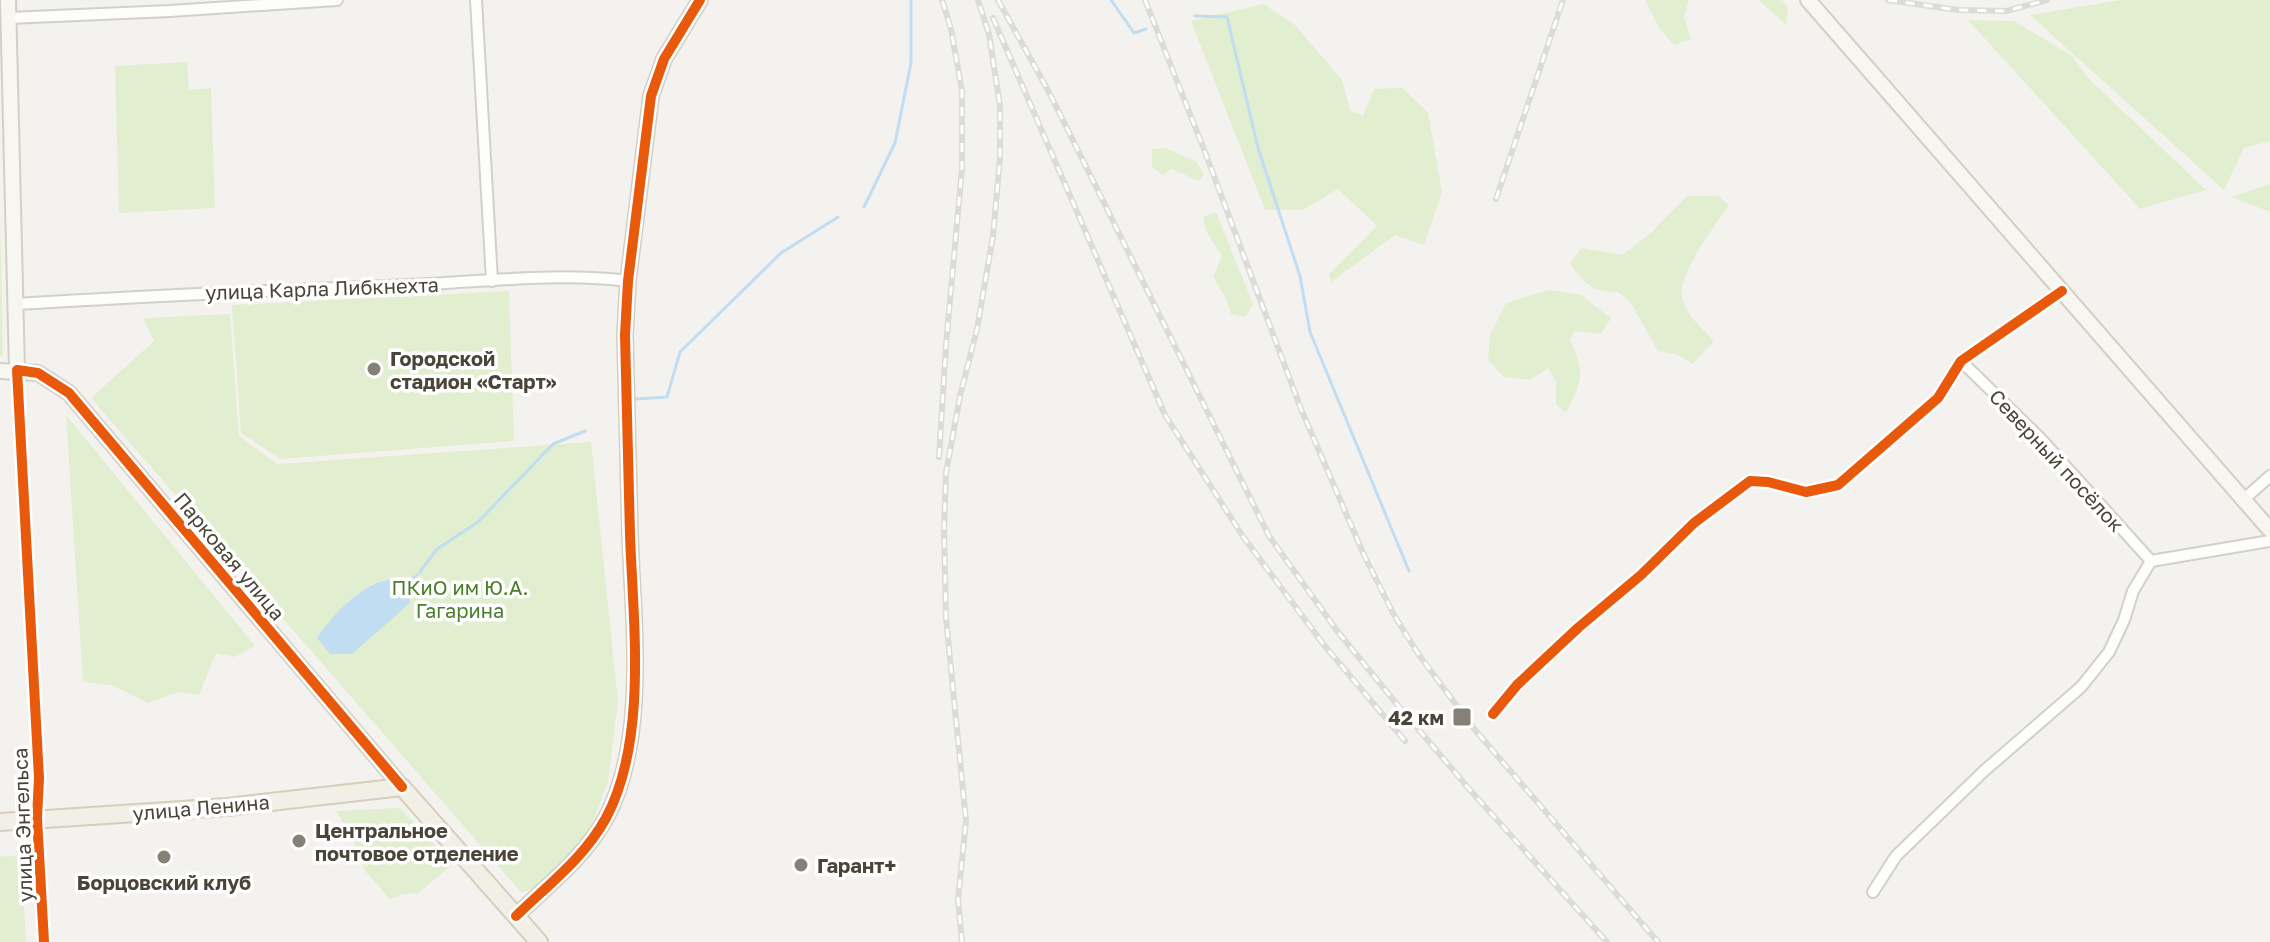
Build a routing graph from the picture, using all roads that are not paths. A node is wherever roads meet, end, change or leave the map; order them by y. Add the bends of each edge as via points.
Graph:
1 (8, 0) edge
2 (337, 0) edge
3 (476, 0) edge
4 (700, 0) edge
5 (1808, 0) edge
6 (169, 6) edge
7 (9, 18) junction
8 (492, 281) junction
9 (628, 281) junction
10 (2062, 291) junction
11 (16, 304) junction
12 (1961, 361) junction
13 (17, 370) junction
14 (0, 371) edge
15 (2270, 476) edge
16 (2242, 501) junction
17 (2270, 530) edge
18 (2270, 541) edge
19 (2151, 561) junction
20 (1493, 714) dead end
21 (402, 787) junction
22 (37, 818) junction
23 (0, 822) edge
24 (1873, 892) dead end
25 (516, 916) junction
26 (44, 942) edge
27 (539, 942) edge

1 - 7 street, улица Энгельса
2 - 6 street
3 - 8 street
4 - 9 street via 664,59 651,96
5 - 10 street
6 - 7 street
7 - 11 street, улица Энгельса
8 - 9 street, улица Карла Либкнехта
8 - 11 street, улица Карла Либкнехта
9 - 25 street via 625,335 636,664 622,779 584,853
10 - 12 street
10 - 16 street
11 - 13 street, улица Энгельса
12 - 19 street, Северный посёлок via 2040,438
12 - 20 street via 1938,398 1838,485 1806,492 1750,481 1705,514 1517,685
13 - 14 street
13 - 21 street, Парковая улица via 38,373 69,393
13 - 22 street, улица Энгельса
15 - 16 street
16 - 17 street
18 - 19 street
19 - 24 street via 2109,652 2081,687 1896,856
21 - 22 main road, улица Ленина via 227,807
21 - 25 main road, Парковая улица
22 - 23 main road, улица Ленина
22 - 26 street, улица Энгельса
25 - 27 main road, Парковая улица

